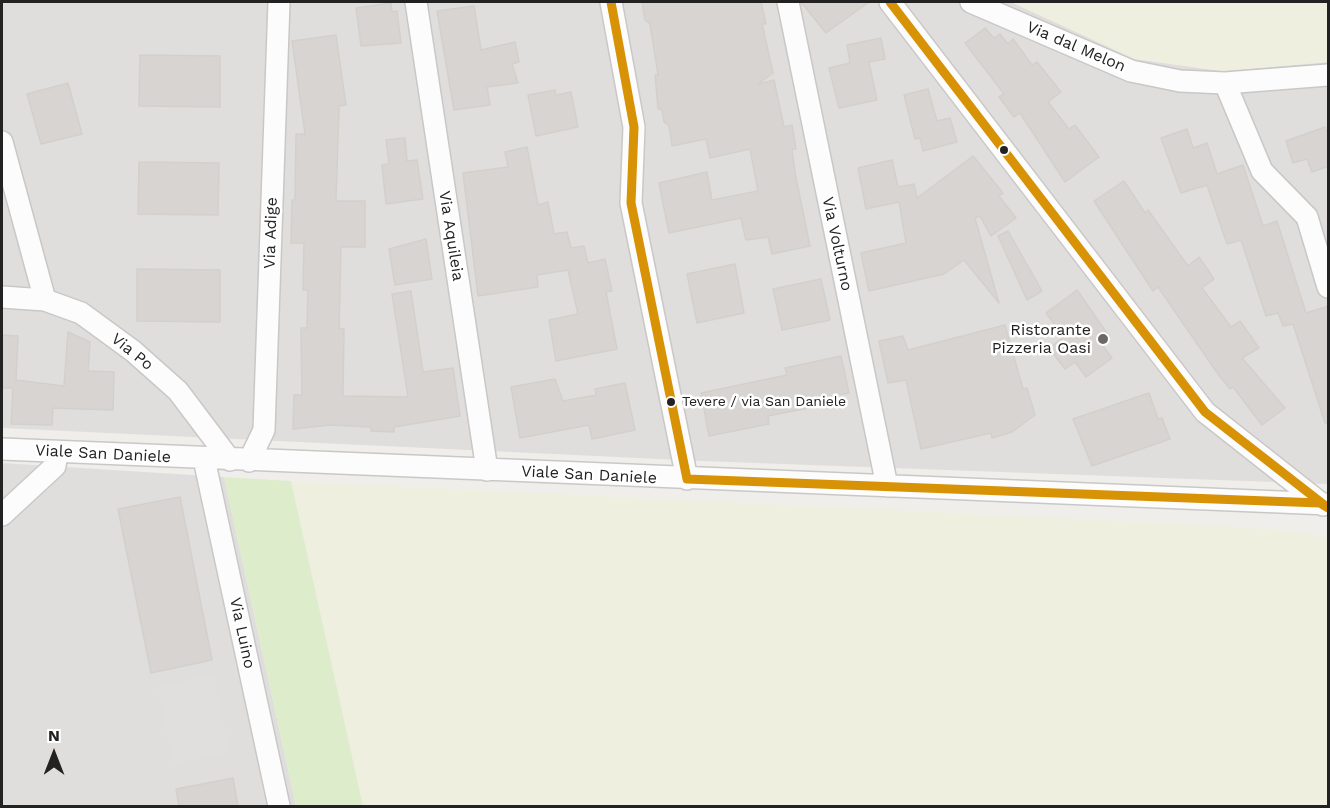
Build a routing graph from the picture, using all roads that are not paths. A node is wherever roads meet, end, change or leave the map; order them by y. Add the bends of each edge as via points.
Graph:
1 (279, 2) edge
2 (416, 2) edge
3 (611, 2) edge
4 (788, 2) edge
5 (890, 2) edge
6 (971, 2) edge
7 (1329, 75) edge
8 (1225, 83) junction
9 (2, 142) edge
10 (1329, 287) edge
11 (2, 297) edge
12 (45, 300) junction
13 (2, 449) edge
14 (57, 452) junction
15 (204, 459) junction
16 (240, 460) junction
17 (487, 470) junction
18 (687, 479) junction
19 (887, 486) junction
20 (1326, 505) edge
21 (2, 515) edge
22 (279, 807) edge

1 - 16 street, Via Adige via 264,430
2 - 17 street, Via Aquileia
3 - 18 street via 634,127 631,203
4 - 19 street, Via Volturno
5 - 20 street via 1205,412
6 - 8 street, Via dal Melon via 1131,71 1180,81
7 - 8 street, Via dal Melon
8 - 10 street via 1262,171 1307,217
9 - 12 street
11 - 12 street, Via Po
12 - 16 street, Via Po via 81,313 133,351 178,391
13 - 14 street, Viale San Daniele
14 - 15 street, Viale San Daniele
14 - 21 street via 55,466
15 - 16 street, Viale San Daniele
15 - 22 street, Via Luino
16 - 17 street, Viale San Daniele
17 - 18 street, Viale San Daniele
18 - 19 street, Viale San Daniele
19 - 20 street, Viale San Daniele

